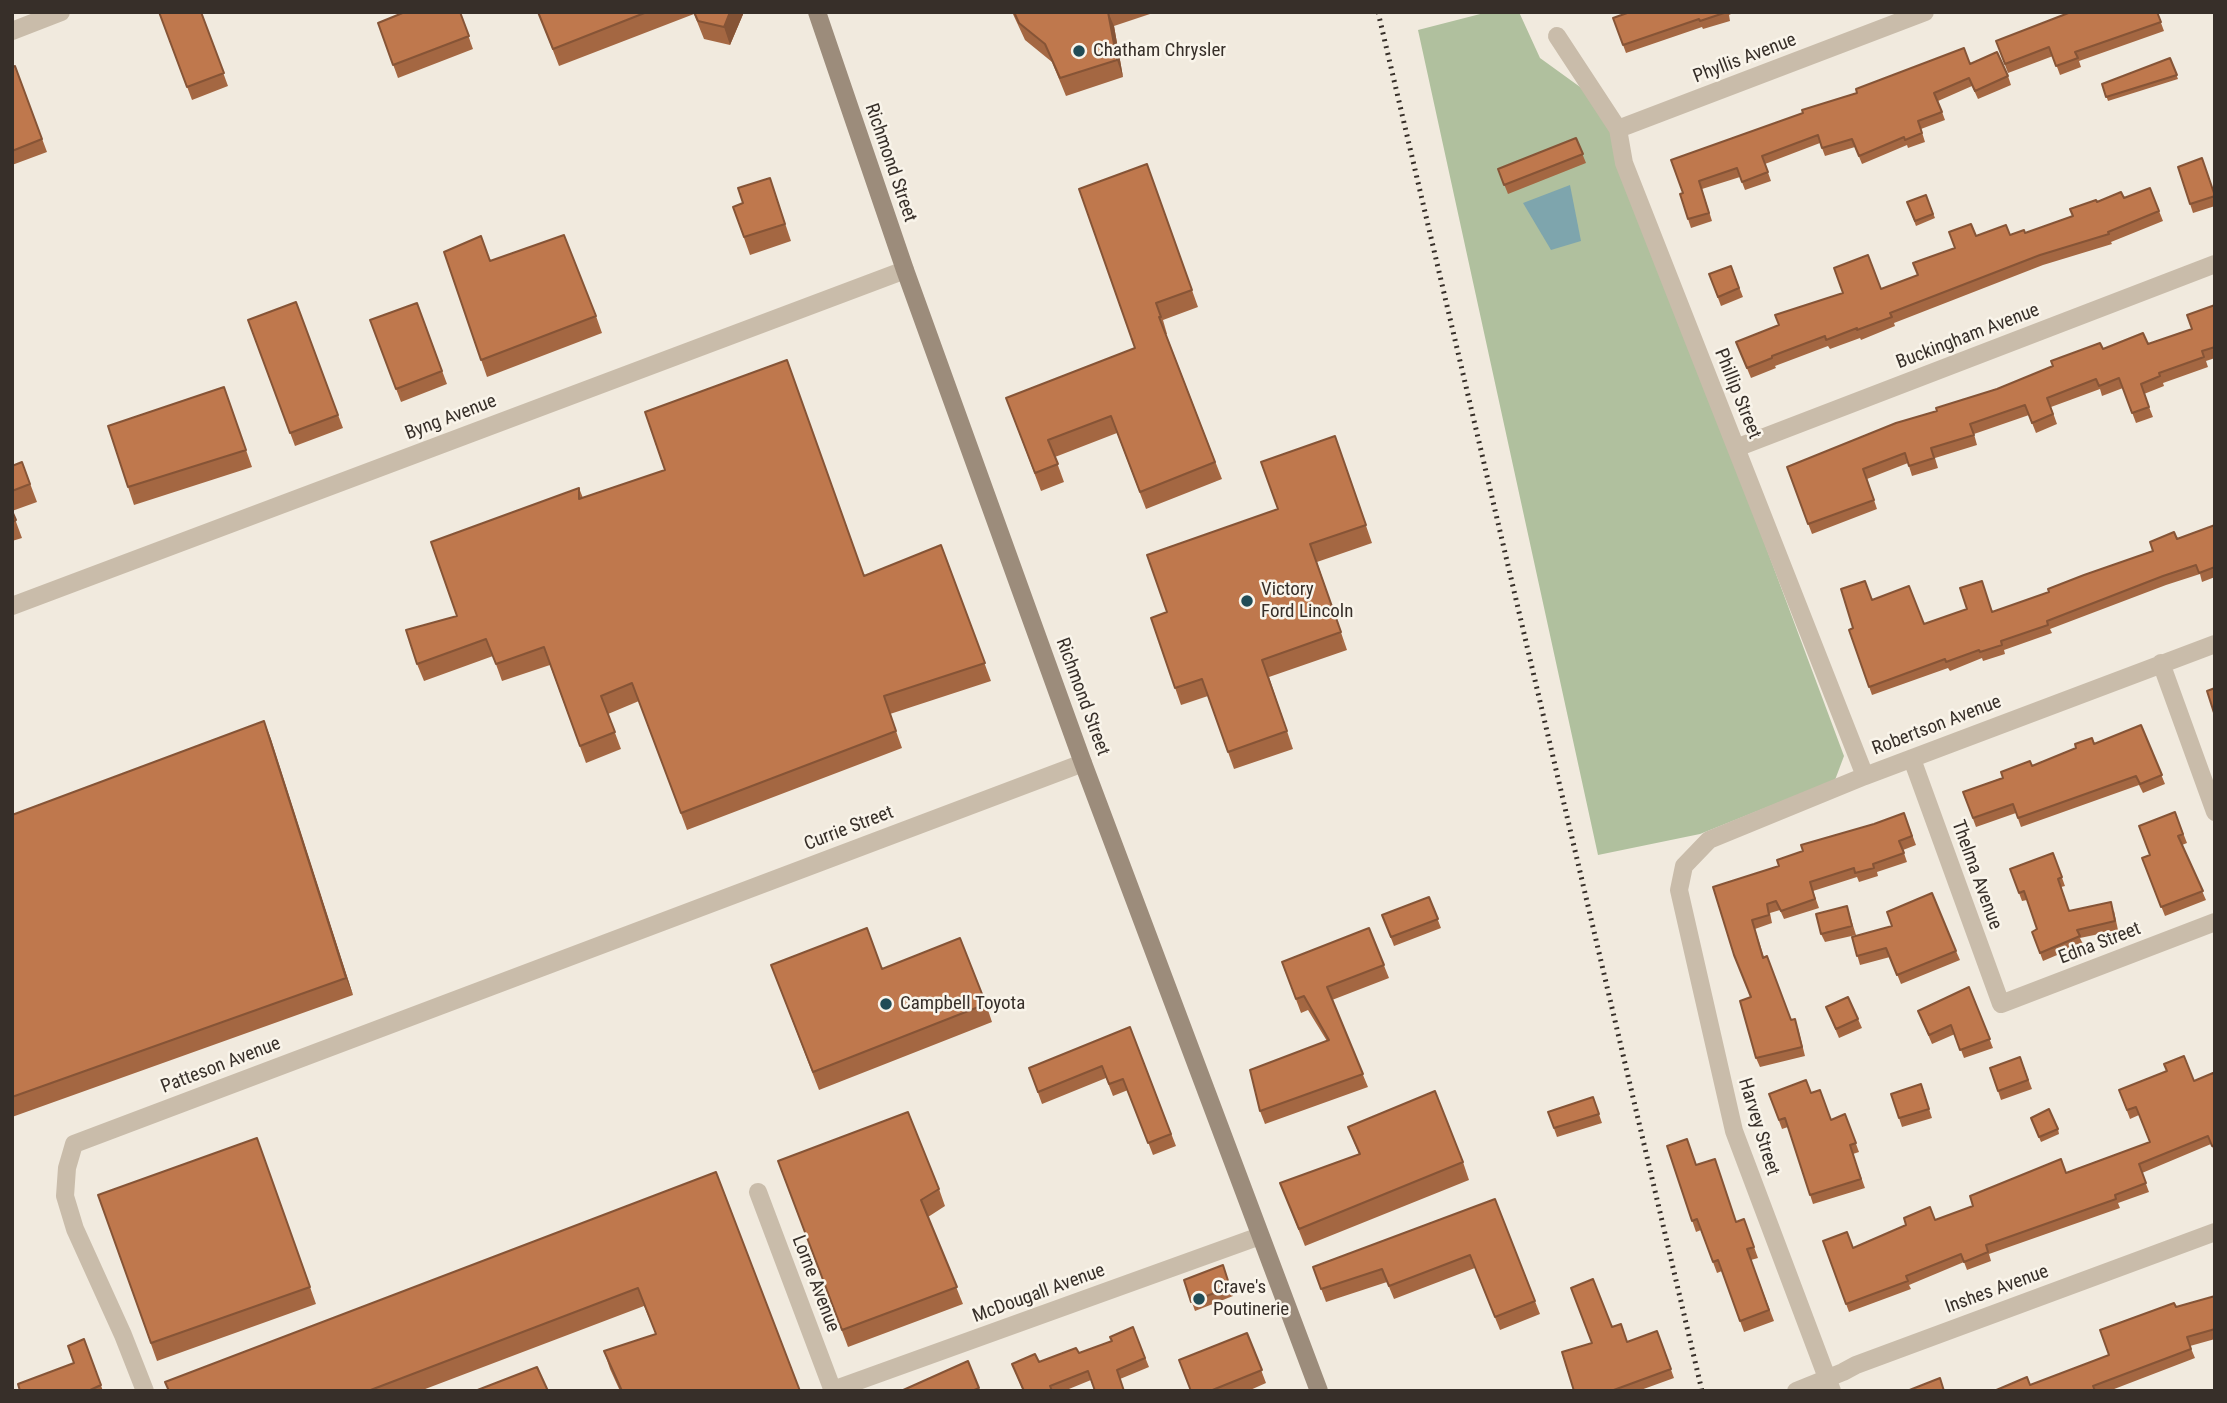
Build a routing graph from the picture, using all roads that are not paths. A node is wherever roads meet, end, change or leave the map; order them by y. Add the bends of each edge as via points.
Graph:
1 (61, 12) edge
2 (817, 12) edge
3 (1925, 12) edge
4 (12, 31) edge
5 (1557, 36) dead end
6 (1618, 129) junction
7 (2215, 264) edge
8 (905, 270) junction
9 (1736, 449) junction
10 (12, 606) edge
11 (2215, 644) edge
12 (2161, 663) junction
13 (1912, 759) junction
14 (1083, 762) junction
15 (1864, 776) junction
16 (2215, 812) edge
17 (1684, 866) joint
18 (2215, 922) edge
19 (630, 936) joint
20 (2001, 1004) joint
21 (758, 1192) dead end
22 (2215, 1232) edge
23 (1260, 1236) junction
24 (1830, 1385) edge
25 (145, 1391) edge
26 (833, 1391) edge
27 (1319, 1391) edge
28 (1796, 1391) edge

1 - 4 street
2 - 8 main road, Richmond Street
3 - 6 street, Phyllis Avenue
5 - 6 street, Phillip Street
6 - 9 street, Phillip Street via 1624,163
7 - 9 street, Buckingham Avenue
8 - 10 street, Byng Avenue
8 - 14 main road, Richmond Street
9 - 15 street, Phillip Street
11 - 12 street, Robertson Avenue
12 - 13 street, Robertson Avenue
12 - 16 street
13 - 15 street, Robertson Avenue
13 - 20 street, Thelma Avenue
14 - 19 street, Currie Street
14 - 23 main road, Richmond Street
15 - 17 street, Robertson Avenue via 1709,840
17 - 24 street, Harvey Street via 1679,890 1734,1131
18 - 20 street, Edna Street
19 - 25 street, Patteson Avenue via 74,1144 65,1196
21 - 26 street, Lorne Avenue
22 - 24 street, Inshes Avenue via 1869,1360
23 - 26 street, McDougall Avenue
23 - 27 main road, Richmond Street
24 - 28 street, Inshes Avenue

